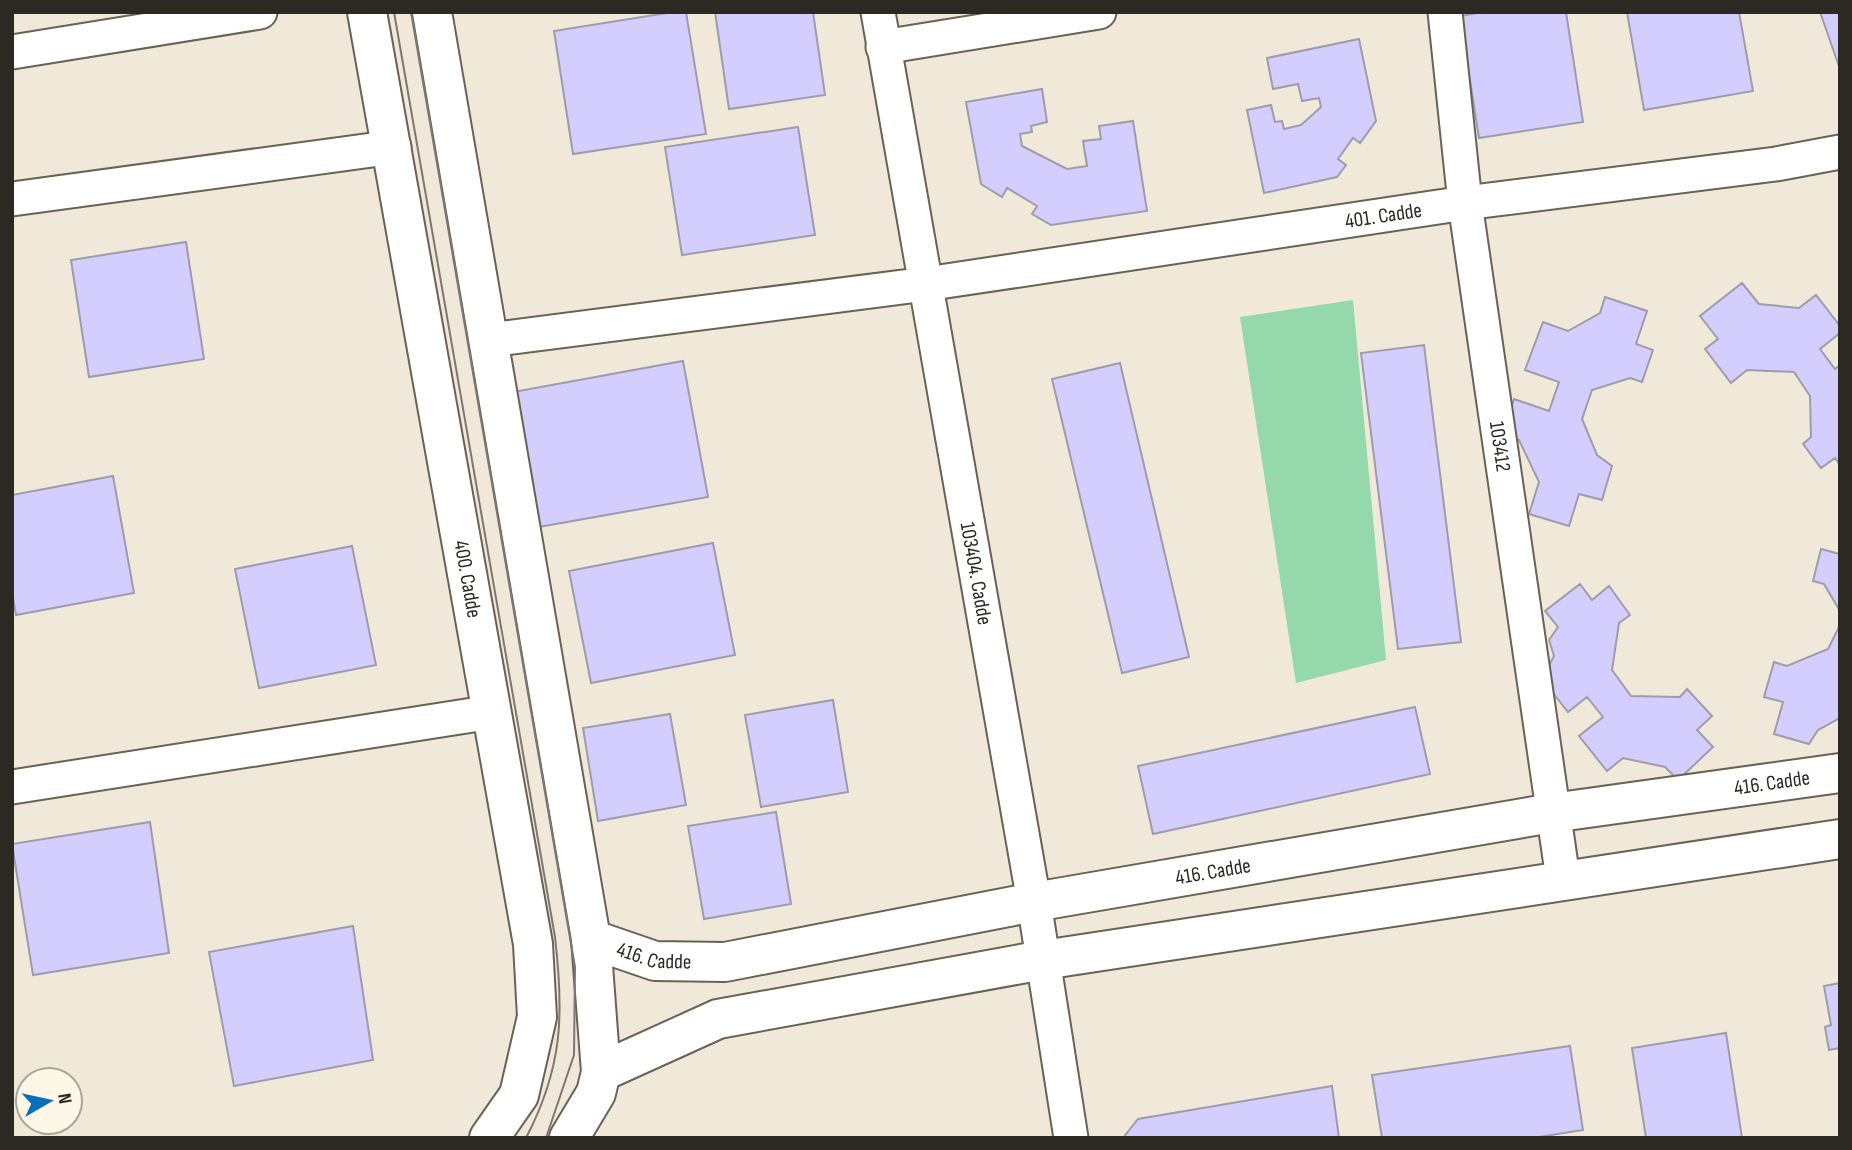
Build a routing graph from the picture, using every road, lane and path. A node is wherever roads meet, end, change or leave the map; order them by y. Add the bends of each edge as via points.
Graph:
1 (260, 12) edge
2 (368, 12) edge
3 (432, 12) edge
4 (878, 12) edge
5 (1099, 12) edge
6 (1445, 12) edge
7 (883, 47) junction
8 (12, 52) edge
9 (394, 147) junction
10 (1840, 152) edge
11 (12, 200) edge
12 (1465, 203) junction
13 (926, 284) junction
14 (489, 340) junction
15 (492, 712) junction
16 (1840, 773) edge
17 (12, 787) edge
18 (1552, 813) junction
19 (1840, 839) edge
20 (1563, 880) junction
21 (1034, 902) junction
22 (591, 939) junction
23 (1043, 960) junction
24 (601, 1072) junction
25 (489, 1138) edge
26 (569, 1138) edge
27 (1071, 1138) edge

1 - 8 street
2 - 9 street, 400. Cadde
3 - 14 street
4 - 7 street, 103404. Cadde
5 - 7 street
6 - 12 street, 103412
7 - 13 street, 103404. Cadde
9 - 11 street
9 - 15 street, 400. Cadde
10 - 12 street, 401. Cadde
12 - 13 street, 401. Cadde
12 - 18 street, 103412
13 - 14 street, 401. Cadde
13 - 21 street, 103404. Cadde
14 - 22 street
15 - 17 street
15 - 25 street, 400. Cadde via 533,944 537,1017 519,1095
16 - 18 street, 416. Cadde
18 - 20 street, 103412
18 - 21 street, 416. Cadde
19 - 20 street
20 - 23 street
21 - 22 street, 416. Cadde via 725,962 655,961
21 - 23 street, 103404. Cadde
22 - 24 street
23 - 24 street via 718,1019
23 - 27 street, 103404. Cadde
24 - 26 street via 596,1093

